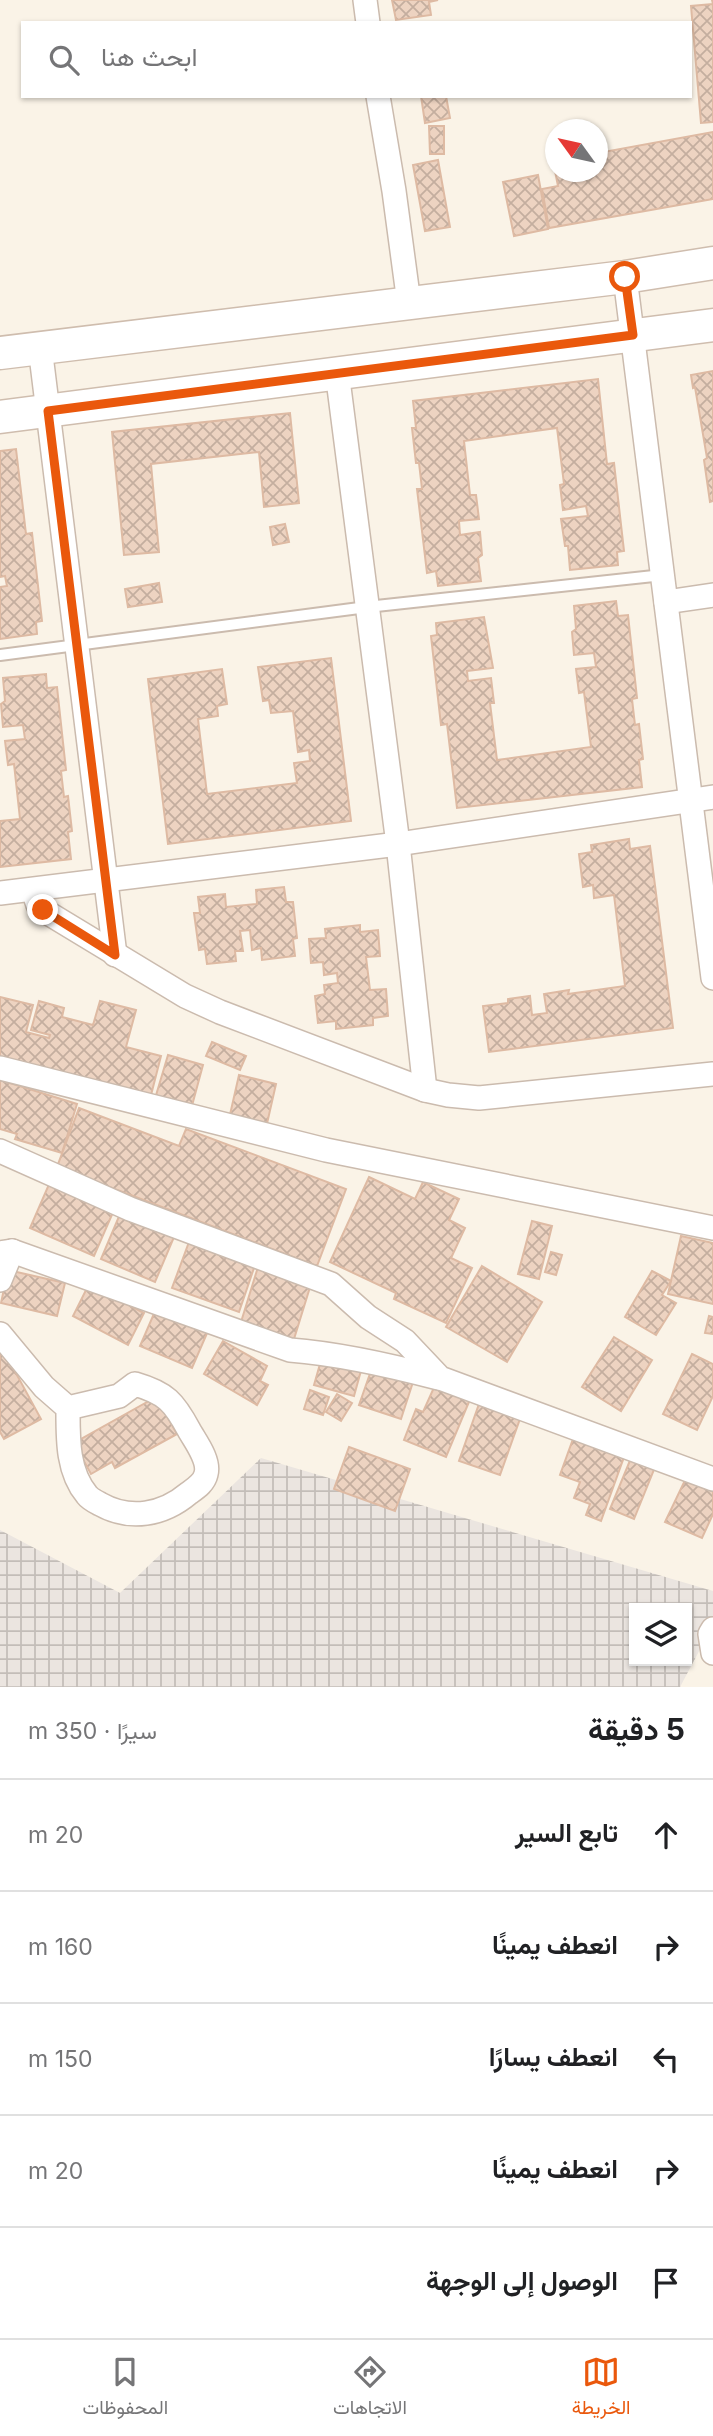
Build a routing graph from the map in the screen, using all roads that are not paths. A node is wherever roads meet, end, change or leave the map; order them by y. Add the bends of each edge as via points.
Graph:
1 (365, 0) edge
2 (368, 21) edge
3 (378, 98) edge
4 (713, 263) edge
5 (625, 277) junction
6 (409, 303) junction
7 (713, 325) edge
8 (633, 335) junction
9 (40, 346) junction
10 (0, 353) edge
11 (337, 372) junction
12 (48, 411) junction
13 (0, 417) edge
14 (663, 575) junction
15 (713, 595) edge
16 (666, 602) junction
17 (367, 607) junction
18 (77, 646) junction
19 (0, 655) edge
20 (702, 798) edge
21 (398, 844) junction
22 (106, 879) junction
23 (33, 890) junction
24 (0, 893) edge
25 (115, 955) junction
26 (713, 978) edge
27 (0, 1068) edge
28 (713, 1074) edge
29 (425, 1090) junction
30 (0, 1151) edge
31 (713, 1228) edge
32 (6, 1252) edge
33 (0, 1280) edge
34 (0, 1334) edge
35 (440, 1378) junction
36 (68, 1408) junction
37 (713, 1479) edge
38 (713, 1629) edge
39 (713, 1653) edge

1 - 2 street
3 - 6 street
4 - 5 street
5 - 6 street
5 - 8 street
6 - 9 street
7 - 8 street
8 - 11 street
8 - 14 street
9 - 10 street
9 - 12 street
11 - 12 street
11 - 17 street
12 - 13 street
12 - 18 street
14 - 16 street
14 - 17 lane
15 - 16 street
16 - 20 street
17 - 18 lane
17 - 21 street
18 - 19 lane
18 - 22 street
20 - 21 street
20 - 26 street
21 - 22 street
21 - 29 street
22 - 23 street
22 - 25 street
23 - 24 street
23 - 25 street via 40,908
25 - 29 street via 220,1012
27 - 31 street via 326,1150
28 - 29 street via 479,1098
30 - 35 street via 130,1209 331,1284 368,1317 405,1341
32 - 33 street
32 - 35 street via 290,1350 383,1363
34 - 36 street
35 - 37 street
36 - 36 street via 74,1473 88,1497 109,1509 156,1513 201,1484 207,1472 205,1458 178,1409 158,1390 135,1384 119,1396
38 - 39 street

